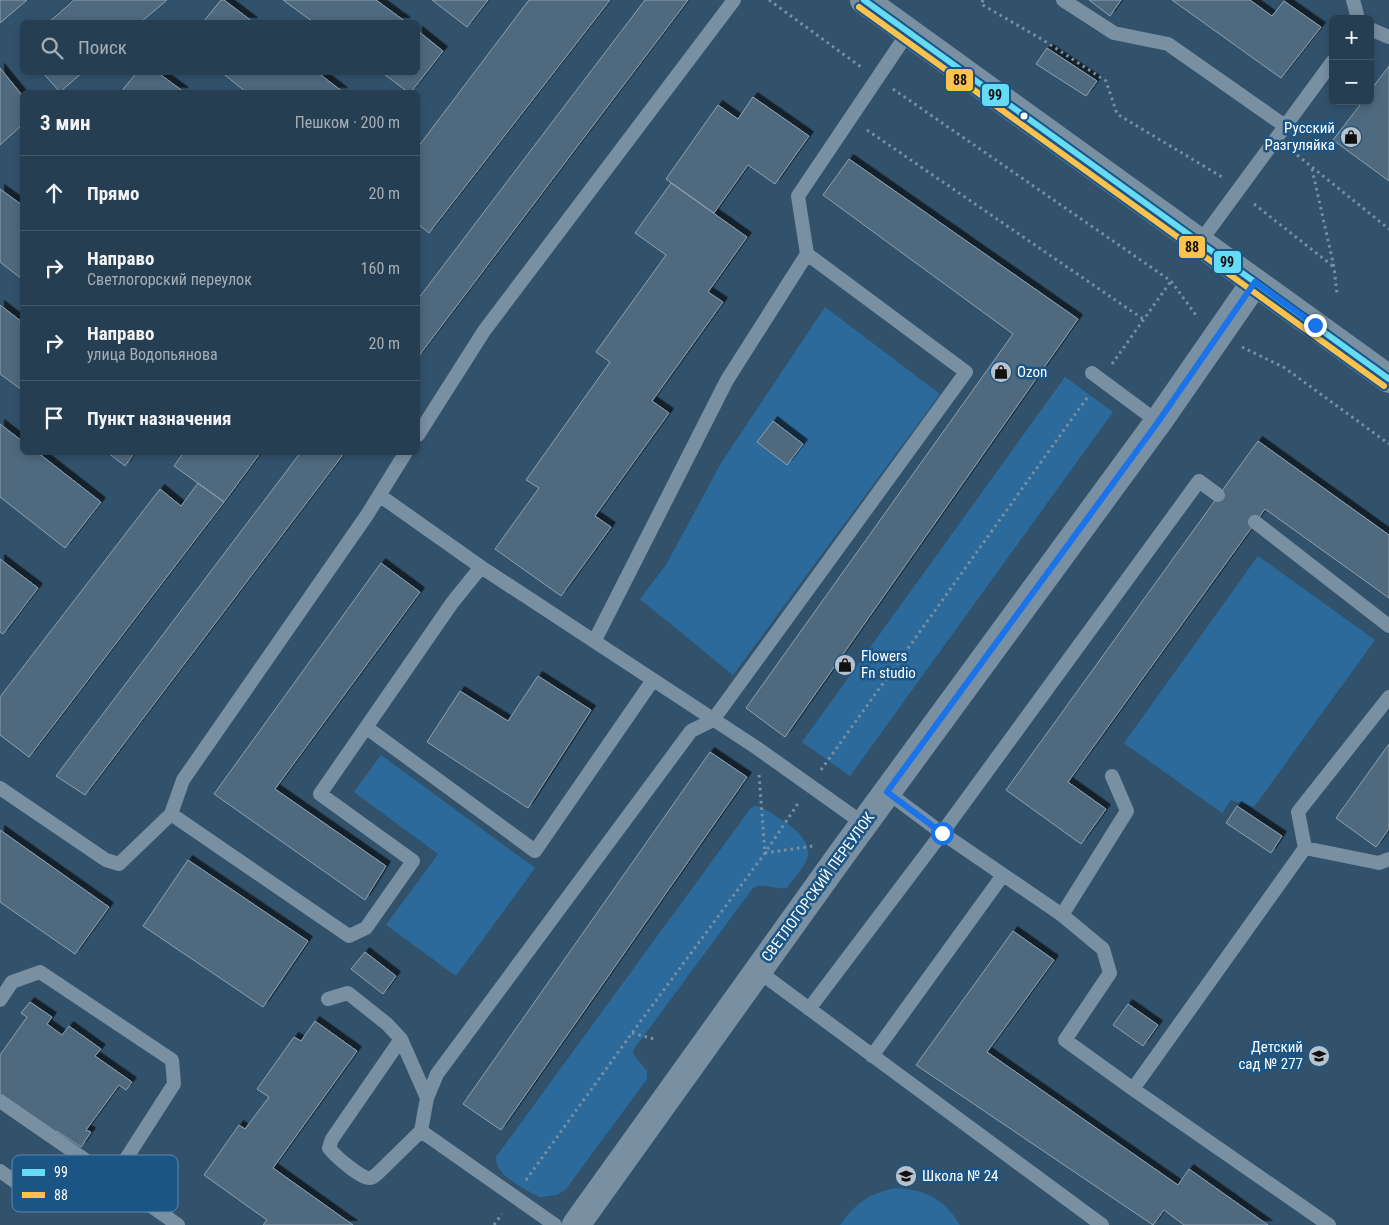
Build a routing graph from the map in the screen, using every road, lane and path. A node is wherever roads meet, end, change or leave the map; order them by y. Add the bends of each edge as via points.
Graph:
1 (734, 0) edge
2 (769, 0) edge
3 (864, 0) edge
4 (983, 0) edge
5 (1064, 0) edge
6 (1353, 0) edge
7 (1357, 15) edge
8 (909, 31) junction
9 (1374, 31) edge
10 (1389, 37) edge
11 (1329, 66) edge
12 (877, 78) junction
13 (850, 118) junction
14 (1285, 126) junction
15 (1276, 138) junction
16 (1312, 168) junction
17 (1238, 191) junction
18 (1389, 229) edge
19 (1200, 242) junction
20 (807, 254) junction
21 (1334, 267) junction
22 (1171, 281) junction
23 (1255, 282) junction
24 (1337, 294) dead end
25 (1143, 319) junction
26 (1202, 322) dead end
27 (1238, 345) dead end
28 (1096, 376) junction
29 (1389, 379) edge
30 (1158, 422) junction
31 (420, 432) edge
32 (1389, 444) edge
33 (404, 455) edge
34 (378, 495) junction
35 (1218, 495) dead end
36 (1255, 522) dead end
37 (481, 567) junction
38 (1389, 626) edge
39 (595, 640) junction
40 (653, 680) junction
41 (1389, 697) edge
42 (713, 720) junction
43 (367, 728) junction
44 (756, 748) junction
45 (1112, 776) dead end
46 (810, 786) junction
47 (0, 788) edge
48 (887, 792) junction
49 (171, 814) junction
50 (864, 824) junction
51 (942, 833) junction
52 (823, 845) dead end
53 (1305, 848) junction
54 (765, 853) junction
55 (1389, 859) edge
56 (1003, 874) junction
57 (1062, 914) junction
58 (758, 971) junction
59 (328, 999) dead end
60 (0, 1000) edge
61 (809, 1009) junction
62 (632, 1033) junction
63 (401, 1039) junction
64 (654, 1039) dead end
65 (872, 1056) junction
66 (1133, 1089) junction
67 (428, 1098) junction
68 (0, 1101) edge
69 (421, 1131) junction
70 (77, 1155) edge
71 (128, 1155) edge
72 (0, 1171) edge
73 (12, 1179) edge
74 (515, 1196) junction
75 (160, 1212) edge
76 (178, 1225) edge
77 (494, 1225) edge
78 (555, 1225) edge
79 (576, 1225) edge
80 (1102, 1225) edge
81 (1328, 1225) edge

1 - 31 lane via 484,331
2 - 12 path
3 - 8 street
4 - 17 path via 981,4 1106,81 1118,114 1215,171
5 - 14 lane via 1114,33 1168,44
6 - 7 lane
8 - 12 lane
8 - 19 street
9 - 10 lane
11 - 14 lane
12 - 13 lane
12 - 22 path
13 - 20 lane via 798,196
13 - 25 path
14 - 15 lane
15 - 16 path
15 - 17 lane
16 - 18 path
16 - 21 path
17 - 19 lane
17 - 21 path
19 - 23 street
20 - 39 lane via 727,380
20 - 42 lane via 966,372
21 - 24 path
22 - 25 path
22 - 26 path
23 - 29 street
23 - 30 street, СВЕТЛОГОРСКИЙ ПЕРЕУЛОК
25 - 28 path
27 - 32 path via 1285,368
28 - 30 lane
28 - 46 path
30 - 48 street, СВЕТЛОГОРСКИЙ ПЕРЕУЛОК
33 - 34 lane
34 - 37 lane
34 - 49 lane via 184,780
35 - 51 lane via 1199,482
36 - 38 lane
37 - 39 lane
37 - 43 lane via 452,603
39 - 40 lane
40 - 42 lane
40 - 43 lane via 535,851
41 - 53 lane via 1298,812
42 - 44 lane
42 - 67 lane via 691,731 437,1074
43 - 49 lane via 320,794 413,861 366,928 349,936
44 - 46 lane
44 - 54 path
45 - 57 lane via 1127,811
46 - 50 lane
46 - 54 path
47 - 49 lane via 106,860 119,864
48 - 50 street, СВЕТЛОГОРСКИЙ ПЕРЕУЛОК
48 - 51 lane
50 - 58 street, СВЕТЛОГОРСКИЙ ПЕРЕУЛОК
51 - 56 lane
51 - 61 lane
52 - 54 path
53 - 55 lane via 1379,863
53 - 66 lane
54 - 62 path
56 - 57 lane
56 - 65 lane
57 - 66 lane via 1103,948 1110,973 1066,1040
58 - 61 lane
58 - 79 street, СВЕТЛОГОРСКИЙ ПЕРЕУЛОК
59 - 63 lane via 348,993
60 - 71 lane via 12,982 40,972 172,1060 174,1084
61 - 65 lane
62 - 64 path
62 - 74 path
63 - 67 lane
63 - 69 lane via 329,1148 363,1177 370,1178
65 - 80 lane
66 - 81 lane
67 - 69 lane
68 - 70 lane
69 - 74 lane
72 - 73 lane
74 - 77 path
74 - 78 lane
75 - 76 lane

